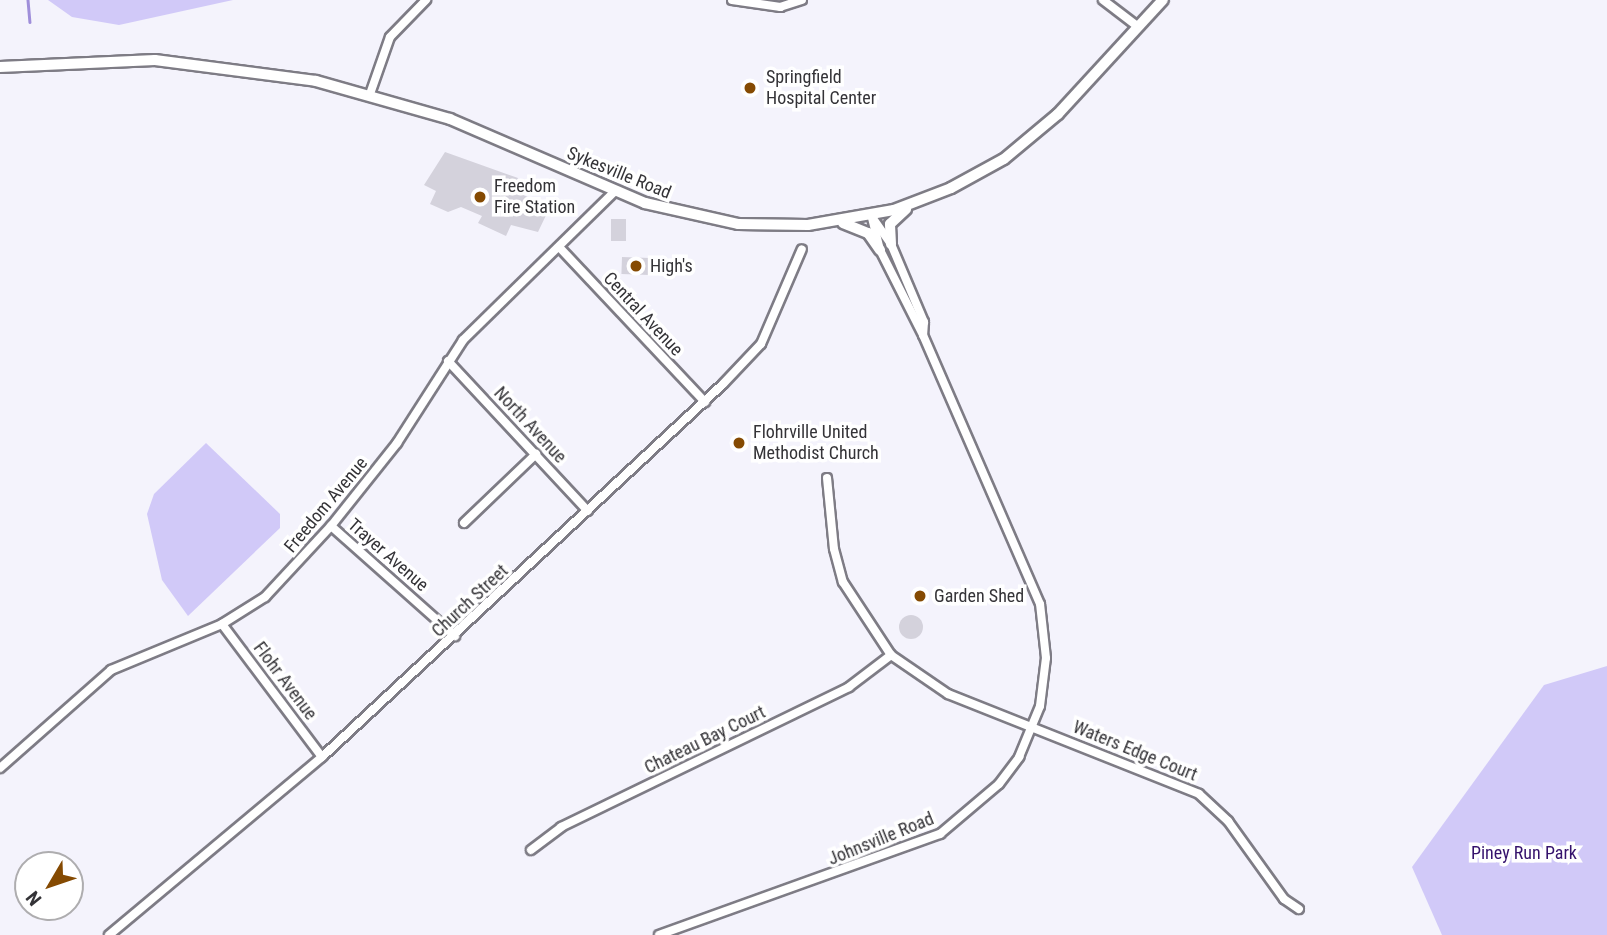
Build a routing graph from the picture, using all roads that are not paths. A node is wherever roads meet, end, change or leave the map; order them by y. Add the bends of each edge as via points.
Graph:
1 (426, 0) edge
2 (732, 0) edge
3 (802, 0) edge
4 (1102, 0) edge
5 (1163, 0) edge
6 (1137, 26) junction
7 (0, 67) edge
8 (370, 93) junction
9 (615, 191) junction
10 (914, 204) junction
11 (871, 215) junction
12 (839, 222) junction
13 (891, 244) junction
14 (559, 247) junction
15 (803, 249) dead end
16 (880, 250) junction
17 (923, 335) junction
18 (448, 361) junction
19 (705, 402) junction
20 (536, 454) junction
21 (827, 478) dead end
22 (588, 511) junction
23 (464, 523) dead end
24 (331, 526) junction
25 (222, 624) junction
26 (455, 636) junction
27 (891, 655) junction
28 (1033, 728) junction
29 (322, 757) junction
30 (0, 768) edge
31 (531, 850) dead end
32 (1299, 909) dead end
33 (109, 935) edge
34 (659, 935) edge

1 - 8 street via 390,37
2 - 3 street via 780,7
4 - 6 street
5 - 6 main road, Sykesville Road
6 - 10 main road, Sykesville Road via 1035,135 980,173
7 - 8 main road, Sykesville Road via 96,59 182,61
8 - 9 main road, Sykesville Road via 462,124
9 - 12 main road, Sykesville Road via 716,221 770,226
9 - 14 street, Freedom Avenue
10 - 11 main road, Sykesville Road
10 - 13 main road via 890,224
11 - 12 main road, Sykesville Road
11 - 13 street, Johnsville Road
11 - 16 street, Johnsville Road
12 - 16 main road via 867,233
13 - 17 street, Johnsville Road via 924,323
14 - 18 street, Freedom Avenue
14 - 19 street, Central Avenue
15 - 19 street, Church Street via 761,344
16 - 17 street, Johnsville Road
17 - 28 street, Johnsville Road via 1040,604 1046,658
18 - 20 street, North Avenue
18 - 24 street, Freedom Avenue via 397,443
19 - 22 street, Church Street
20 - 22 street, North Avenue
20 - 23 street
21 - 27 street via 834,549 843,582
22 - 26 street, Church Street
24 - 25 street, Freedom Avenue via 264,597
24 - 26 street, Trayer Avenue
25 - 29 street, Flohr Avenue
25 - 30 street, Freedom Avenue via 111,670
26 - 29 street, Church Street
27 - 28 street, Waters Edge Court via 948,694
27 - 31 street, Chateau Bay Court via 849,687 561,827
28 - 32 street, Waters Edge Court via 1199,794 1228,821 1284,899
28 - 34 street, Johnsville Road via 999,784 940,834
29 - 33 street, Church Street

